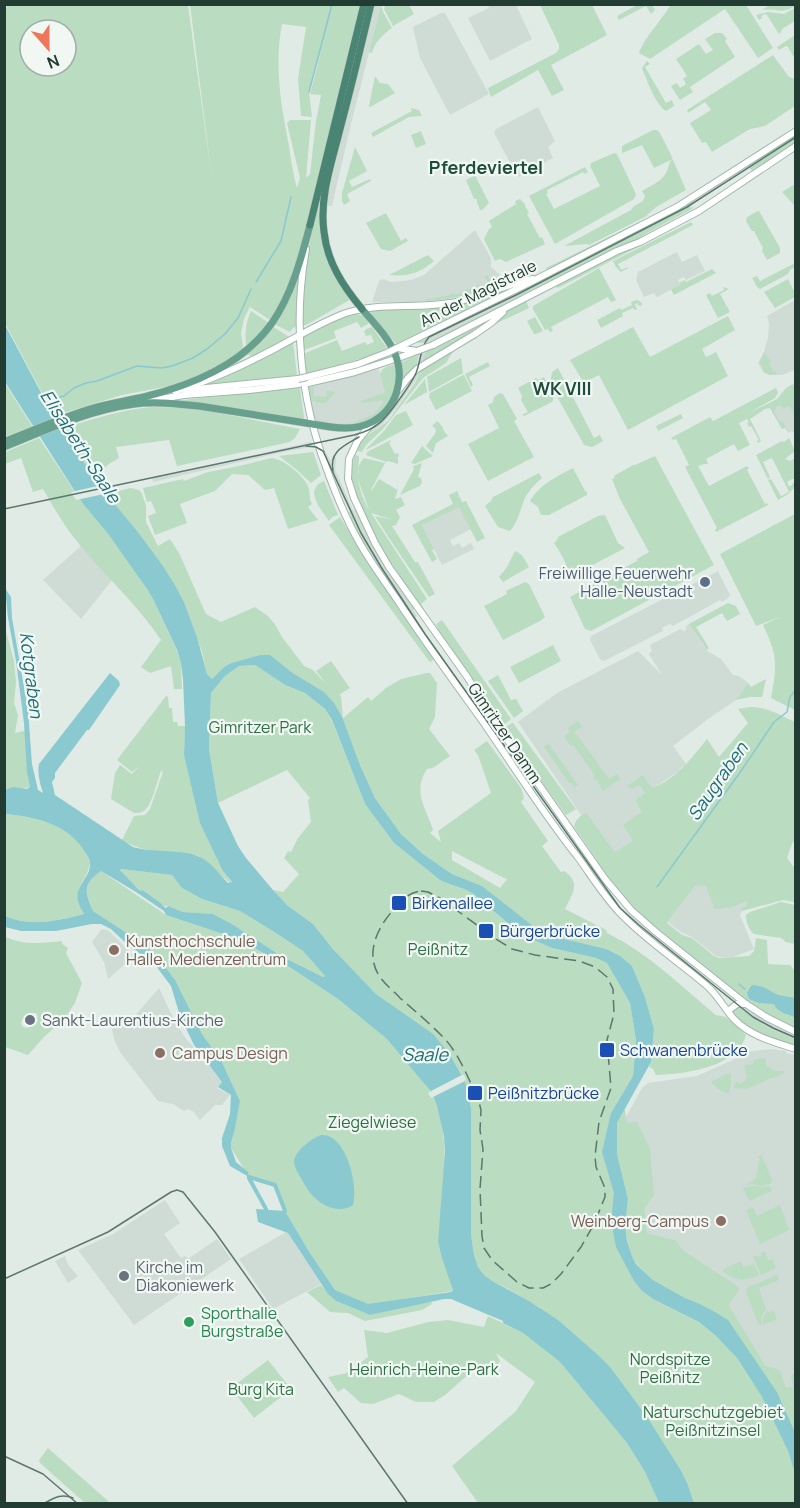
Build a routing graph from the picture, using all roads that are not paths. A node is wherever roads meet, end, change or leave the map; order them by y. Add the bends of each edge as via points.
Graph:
1 (364, 4) edge
2 (371, 4) edge
3 (795, 131) edge
4 (795, 146) edge
5 (310, 225) junction
6 (538, 278) junction
7 (508, 306) junction
8 (362, 309) junction
9 (299, 335) junction
10 (397, 348) junction
11 (417, 351) junction
12 (401, 357) dead end
13 (392, 360) dead end
14 (310, 381) junction
15 (298, 382) junction
16 (172, 392) junction
17 (397, 393) junction
18 (144, 397) junction
19 (135, 403) junction
20 (90, 412) junction
21 (374, 421) junction
22 (312, 425) junction
23 (4, 442) edge
24 (5, 447) edge
25 (746, 1004) junction
26 (728, 1011) junction
27 (795, 1032) edge
28 (795, 1049) edge

1 - 5 highway
2 - 8 highway via 322,214 333,266
3 - 6 main road, An der Magistrale via 676,207
4 - 7 main road, An der Magistrale via 699,212
5 - 9 main road
5 - 18 main road via 288,294 258,339 219,370
6 - 8 main road via 450,303
6 - 10 main road, An der Magistrale
7 - 11 main road, An der Magistrale, bridge
7 - 17 main road via 491,323 417,369
8 - 9 main road
8 - 17 main road via 395,355 399,372
9 - 16 main road via 254,359
9 - 22 main road
10 - 11 main road
10 - 14 main road, An der Magistrale, bridge
11 - 12 main road, An der Magistrale
13 - 14 main road, An der Magistrale
14 - 15 main road, An der Magistrale, bridge
15 - 16 main road, An der Magistrale
15 - 19 main road, An der Magistrale
16 - 18 main road, An der Magistrale
17 - 21 main road
18 - 20 main road
19 - 20 main road, An der Magistrale
19 - 22 main road, An der Magistrale via 183,404
20 - 23 main road
20 - 24 main road
21 - 22 main road via 351,428
21 - 25 main road, Gimritzer Damm via 354,447 348,479 363,519 389,567 620,898
22 - 26 main road, Gimritzer Damm via 329,476 363,548 557,831 619,912 707,986
25 - 26 main road via 735,1005
25 - 27 main road, Gimritzer Damm
26 - 28 main road, Gimritzer Damm via 751,1032

